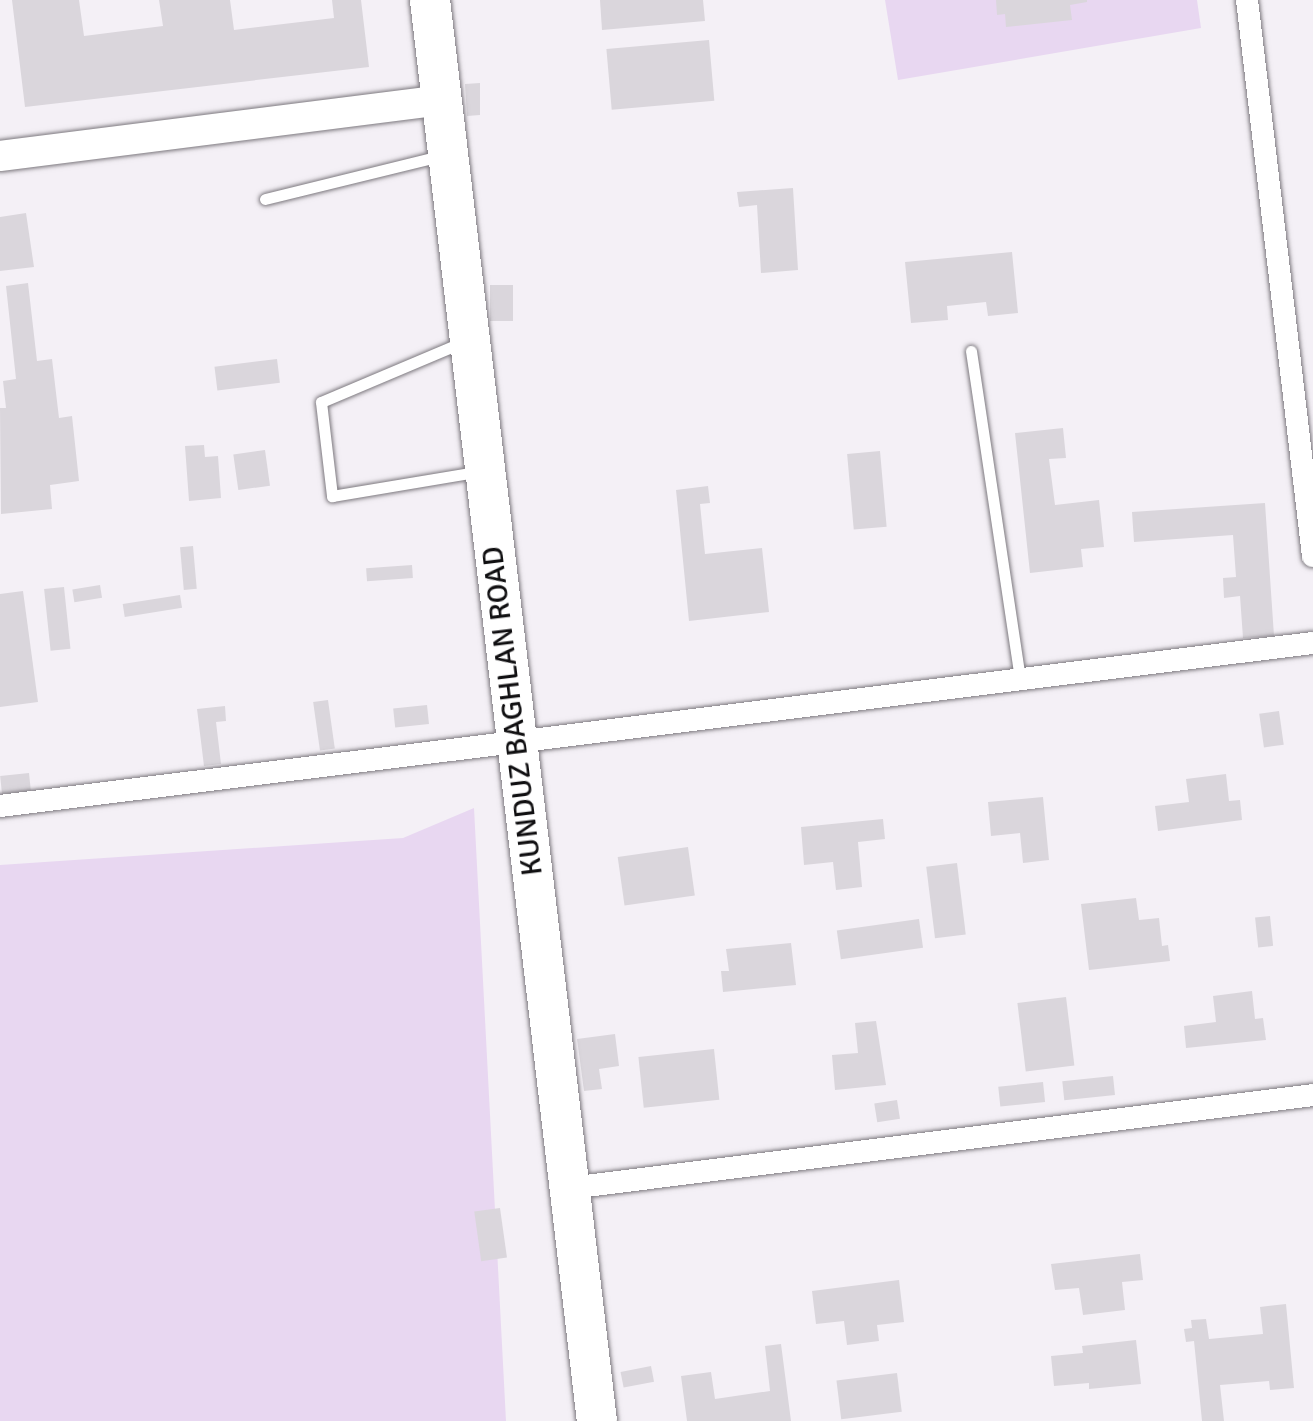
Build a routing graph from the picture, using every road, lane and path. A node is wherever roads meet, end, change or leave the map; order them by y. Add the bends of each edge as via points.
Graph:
1 (430, 0) edge
2 (1247, 0) edge
3 (441, 100) junction
4 (448, 154) junction
5 (0, 156) edge
6 (265, 200) dead end
7 (469, 339) junction
8 (971, 351) dead end
9 (485, 470) junction
10 (1313, 556) edge
11 (1313, 643) edge
12 (1020, 679) junction
13 (517, 742) junction
14 (0, 806) edge
15 (1313, 1096) edge
16 (570, 1188) junction
17 (598, 1421) edge

1 - 3 highway, KUNDUZ BAGHLAN ROAD
2 - 10 street
3 - 4 highway, KUNDUZ BAGHLAN ROAD
3 - 5 street
4 - 6 lane
4 - 7 highway, KUNDUZ BAGHLAN ROAD
7 - 9 highway, KUNDUZ BAGHLAN ROAD
7 - 9 lane via 320,402 332,496
8 - 12 lane
9 - 13 highway, KUNDUZ BAGHLAN ROAD
11 - 12 street
12 - 13 street
13 - 14 street
13 - 16 highway, KUNDUZ BAGHLAN ROAD
15 - 16 street
16 - 17 highway, KUNDUZ BAGHLAN ROAD

